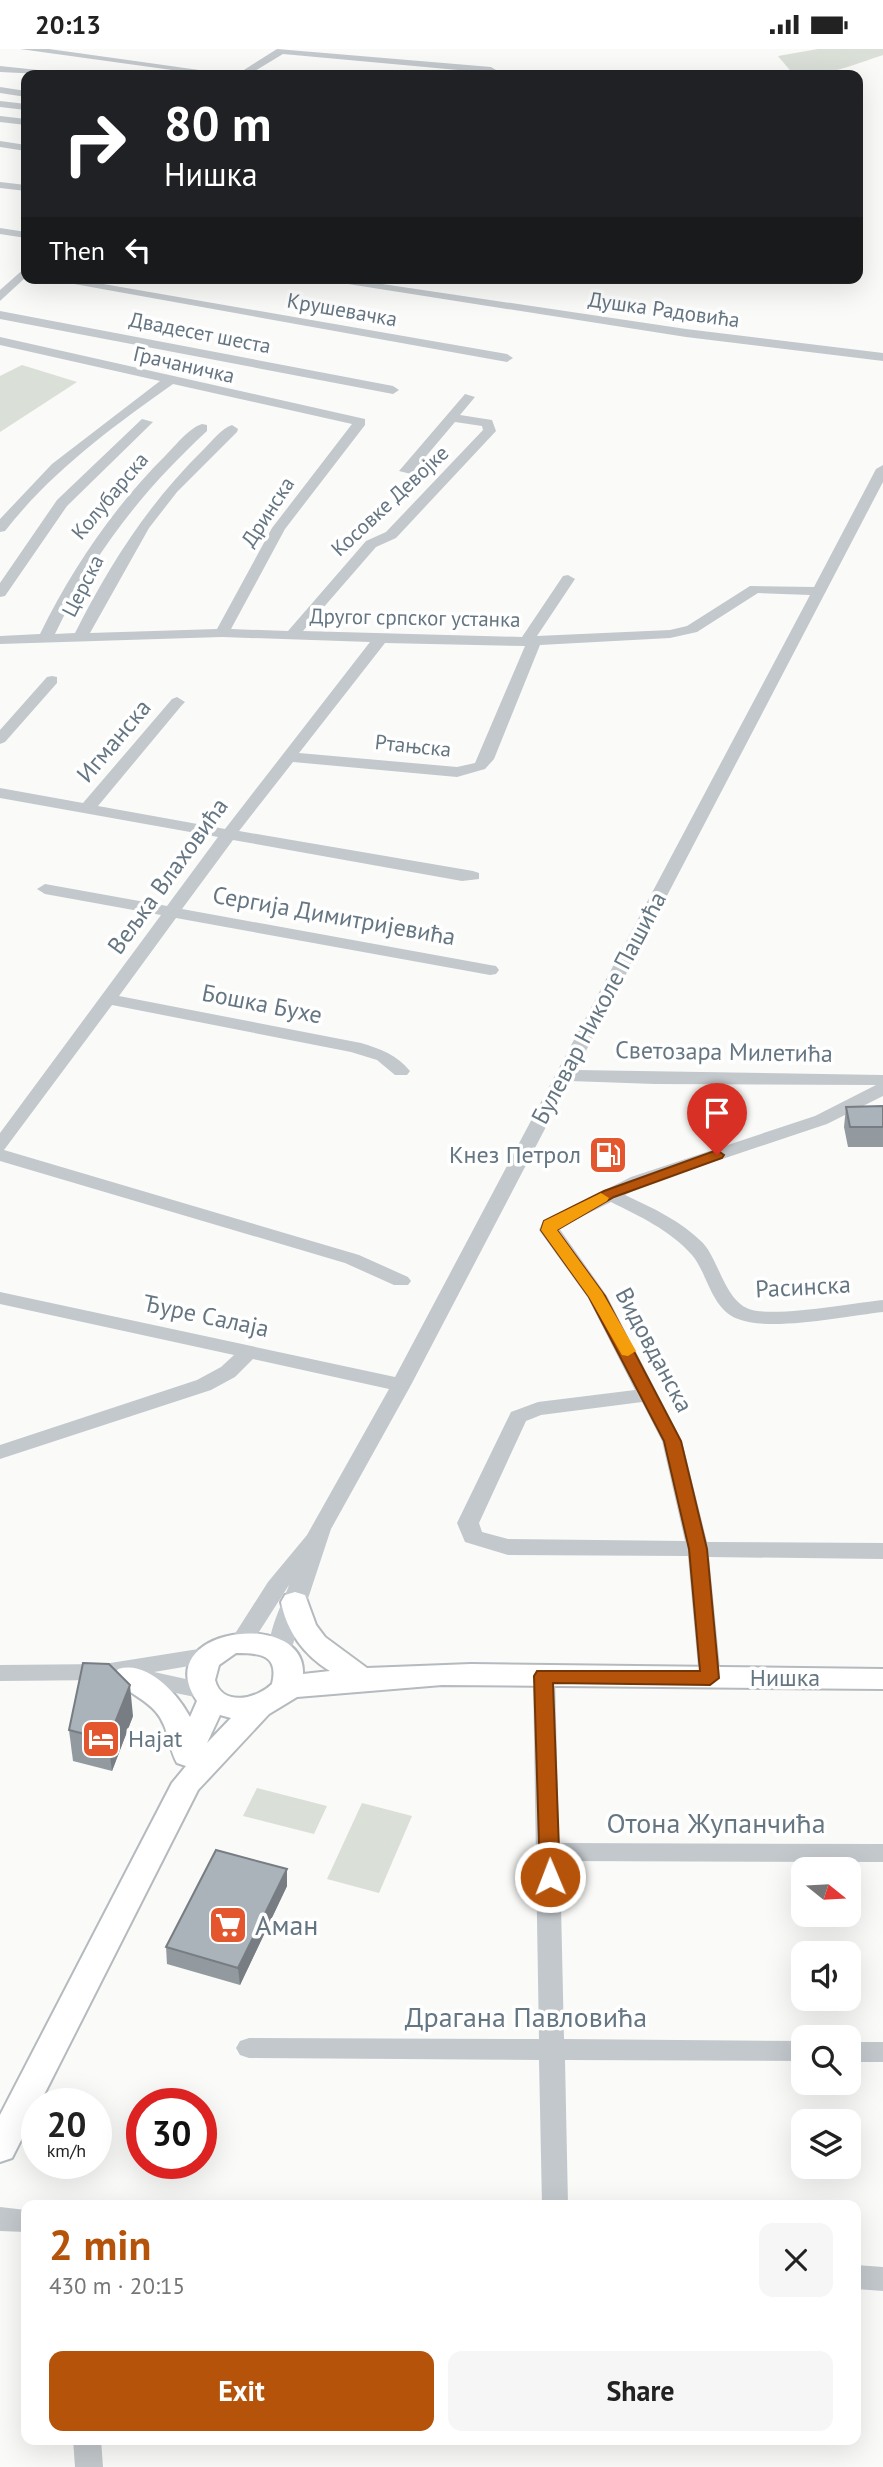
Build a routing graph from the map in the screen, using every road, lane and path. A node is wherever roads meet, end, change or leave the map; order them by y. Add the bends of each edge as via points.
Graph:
1 (25, 49) edge
2 (283, 50) edge
3 (0, 69) edge
4 (191, 70) edge
5 (249, 70) edge
6 (491, 70) dead end
7 (21, 71) edge
8 (0, 90) edge
9 (21, 92) edge
10 (0, 104) edge
11 (21, 106) edge
12 (0, 119) edge
13 (21, 121) edge
14 (0, 144) edge
15 (21, 147) edge
16 (0, 185) edge
17 (21, 187) edge
18 (0, 231) edge
19 (21, 234) edge
20 (21, 277) edge
21 (82, 284) edge
22 (356, 284) edge
23 (0, 297) edge
24 (0, 314) edge
25 (0, 341) edge
26 (883, 357) edge
27 (507, 358) dead end
28 (168, 381) junction
29 (393, 390) dead end
30 (469, 397) dead end
31 (453, 418) junction
32 (147, 422) dead end
33 (360, 422) joint
34 (202, 428) dead end
35 (232, 429) dead end
36 (883, 469) edge
37 (406, 471) dead end
38 (0, 528) edge
39 (568, 579) dead end
40 (817, 591) junction
41 (0, 593) edge
42 (222, 633) junction
43 (81, 636) junction
44 (291, 636) junction
45 (0, 639) edge
46 (45, 639) junction
47 (380, 639) junction
48 (530, 642) junction
49 (52, 680) dead end
50 (177, 702) dead end
51 (0, 739) edge
52 (288, 757) junction
53 (0, 793) edge
54 (87, 809) junction
55 (228, 835) junction
56 (473, 876) dead end
57 (45, 889) dead end
58 (171, 912) junction
59 (490, 970) dead end
60 (107, 999) junction
61 (401, 1071) dead end
62 (564, 1075) junction
63 (883, 1080) edge
64 (883, 1089) edge
65 (0, 1146) edge
66 (0, 1155) edge
67 (609, 1194) junction
68 (401, 1281) dead end
69 (0, 1298) edge
70 (883, 1306) edge
71 (248, 1353) junction
72 (401, 1385) junction
73 (646, 1395) junction
74 (0, 1452) edge
75 (320, 1529) junction
76 (698, 1549) junction
77 (883, 1551) edge
78 (295, 1602) junction
79 (240, 1643) junction
80 (211, 1655) junction
81 (285, 1669) junction
82 (355, 1672) junction
83 (0, 1674) edge
84 (116, 1674) junction
85 (544, 1676) junction
86 (393, 1677) junction
87 (710, 1678) junction
88 (883, 1679) edge
89 (208, 1695) junction
90 (259, 1707) junction
91 (187, 1751) junction
92 (187, 1783) junction
93 (550, 1852) junction
94 (883, 1853) edge
95 (249, 2047) dead end
96 (552, 2049) junction
97 (791, 2052) edge
98 (861, 2052) edge
99 (883, 2052) edge
100 (0, 2148) edge
101 (555, 2200) edge
102 (0, 2219) edge
103 (21, 2221) edge
104 (861, 2277) edge
105 (883, 2279) edge
106 (87, 2445) edge
107 (89, 2467) edge

1 - 4 street
2 - 5 street
2 - 6 street
3 - 7 street
8 - 9 street
10 - 11 street
12 - 13 street
14 - 15 street
16 - 17 street
18 - 19 street
20 - 23 street
21 - 27 street, Крушевачка
22 - 26 street, Душка Радовића via 686,334
24 - 29 street, Двадесет шеста
25 - 28 street, Грачаничка
28 - 33 street, Грачаничка
28 - 38 street via 43,479
30 - 31 street, Косовке Девојке
31 - 37 street, Косовке Девојке
31 - 44 street, Косовке Девојке via 487,423 490,431 391,534 371,544
32 - 41 street via 62,503
33 - 42 street, Дринска via 279,528
34 - 46 street, Колубарска via 128,501 98,538
35 - 43 street, Церска via 156,508 114,571
36 - 40 street, Булевар Николе Пашића
39 - 48 street, Ртањска
40 - 48 street, Другог српског устанка via 755,589 679,633
40 - 62 street, Булевар Николе Пашића
42 - 43 street, Другог српског устанка
42 - 44 street, Другог српског устанка
43 - 46 street, Другог српског устанка
44 - 47 street, Другог српског устанка
45 - 46 street, Другог српског устанка
47 - 48 street, Другог српског устанка
47 - 52 street, Вељка Влаховића
48 - 52 street, Ртањска via 480,766 457,772
49 - 51 street
50 - 54 street, Игманска
52 - 55 street, Вељка Влаховића
53 - 54 street
54 - 55 street
55 - 56 street
55 - 58 street, Вељка Влаховића
57 - 58 street, Сергија Димитријевића
58 - 59 street, Сергија Димитријевића
58 - 60 street, Вељка Влаховића
60 - 61 street, Бошка Бухе via 355,1047 383,1056
60 - 65 street, Вељка Влаховића
62 - 63 street, Светозара Милетића
62 - 72 street, Булевар Николе Пашића
64 - 67 street via 821,1120
66 - 68 street via 352,1259
67 - 70 street, Расинска via 688,1239 710,1267 730,1305 742,1314 769,1317
67 - 73 street, Видовданска via 550,1225 549,1230 609,1318
69 - 71 street, Ђуре Салаја
71 - 72 street, Ђуре Салаја
71 - 74 street via 229,1372 204,1385
72 - 75 street, Булевар Николе Пашића
73 - 76 street, Видовданска via 672,1441
73 - 76 street via 538,1409 518,1417 468,1523 469,1532 481,1542 508,1547
75 - 78 street, Булевар Николе Пашића
75 - 79 street
76 - 77 street
76 - 87 street, Видовданска
78 - 81 street, Булевар Николе Пашића via 283,1634
78 - 82 main road via 303,1630 312,1642
79 - 80 main road
79 - 81 main road via 267,1645
80 - 84 street
80 - 89 main road via 200,1673
81 - 82 main road
81 - 86 main road
81 - 90 main road via 271,1702
82 - 86 main road
83 - 84 street
84 - 89 street
84 - 91 main road via 165,1701 182,1726
85 - 86 main road, Нишка
85 - 87 main road, Нишка
85 - 93 street
87 - 88 main road, Нишка
89 - 90 main road via 233,1708
89 - 91 main road
90 - 92 main road
91 - 92 main road
92 - 100 main road
93 - 94 street, Отона Жупанчића
93 - 96 street
95 - 96 street, Драгана Павловића
96 - 97 street, Драгана Павловића
96 - 101 street
98 - 99 street
102 - 103 street
104 - 105 street
106 - 107 street

